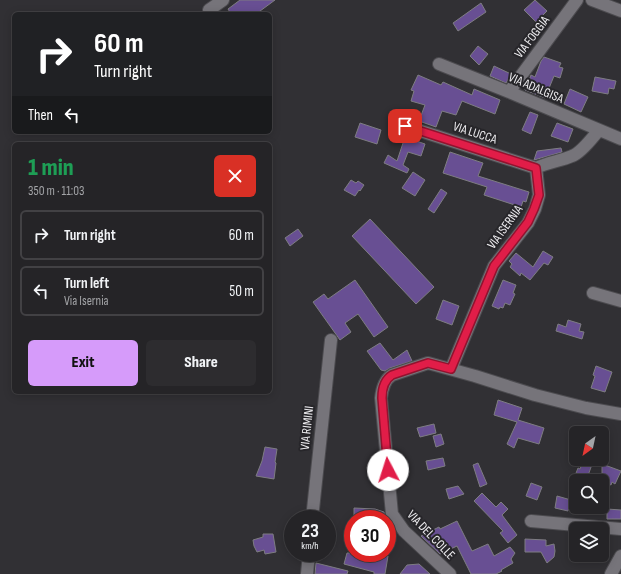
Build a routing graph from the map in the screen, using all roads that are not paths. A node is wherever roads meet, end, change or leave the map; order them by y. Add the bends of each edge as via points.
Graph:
1 (223, 0) edge
2 (578, 0) edge
3 (592, 0) edge
4 (209, 10) dead end
5 (621, 11) edge
6 (439, 64) dead end
7 (509, 92) junction
8 (405, 126) dead end
9 (600, 130) junction
10 (621, 139) edge
11 (536, 168) junction
12 (593, 293) dead end
13 (621, 301) edge
14 (331, 340) dead end
15 (451, 369) junction
16 (621, 414) edge
17 (313, 510) edge
18 (532, 521) dead end
19 (621, 529) edge
20 (621, 556) edge
21 (308, 562) edge
22 (307, 574) edge
23 (450, 574) edge
24 (612, 574) edge

1 - 4 street
2 - 7 street, VIA FOGGIA
3 - 5 street
6 - 7 street, VIA ADALGISA
7 - 9 street, VIA ADALGISA
8 - 11 street, VIA LUCCA
9 - 10 street, VIA ADALGISA
9 - 11 street via 574,156
11 - 15 street, VIA ISERNIA via 539,195 534,209 528,222 494,266
12 - 13 street
14 - 17 street, VIA RIMINI
15 - 16 street via 535,396
15 - 23 street, VIA DEL COLLE via 428,363 392,375 387,378 382,389 392,514 404,531
18 - 19 street
20 - 24 street
21 - 22 street

